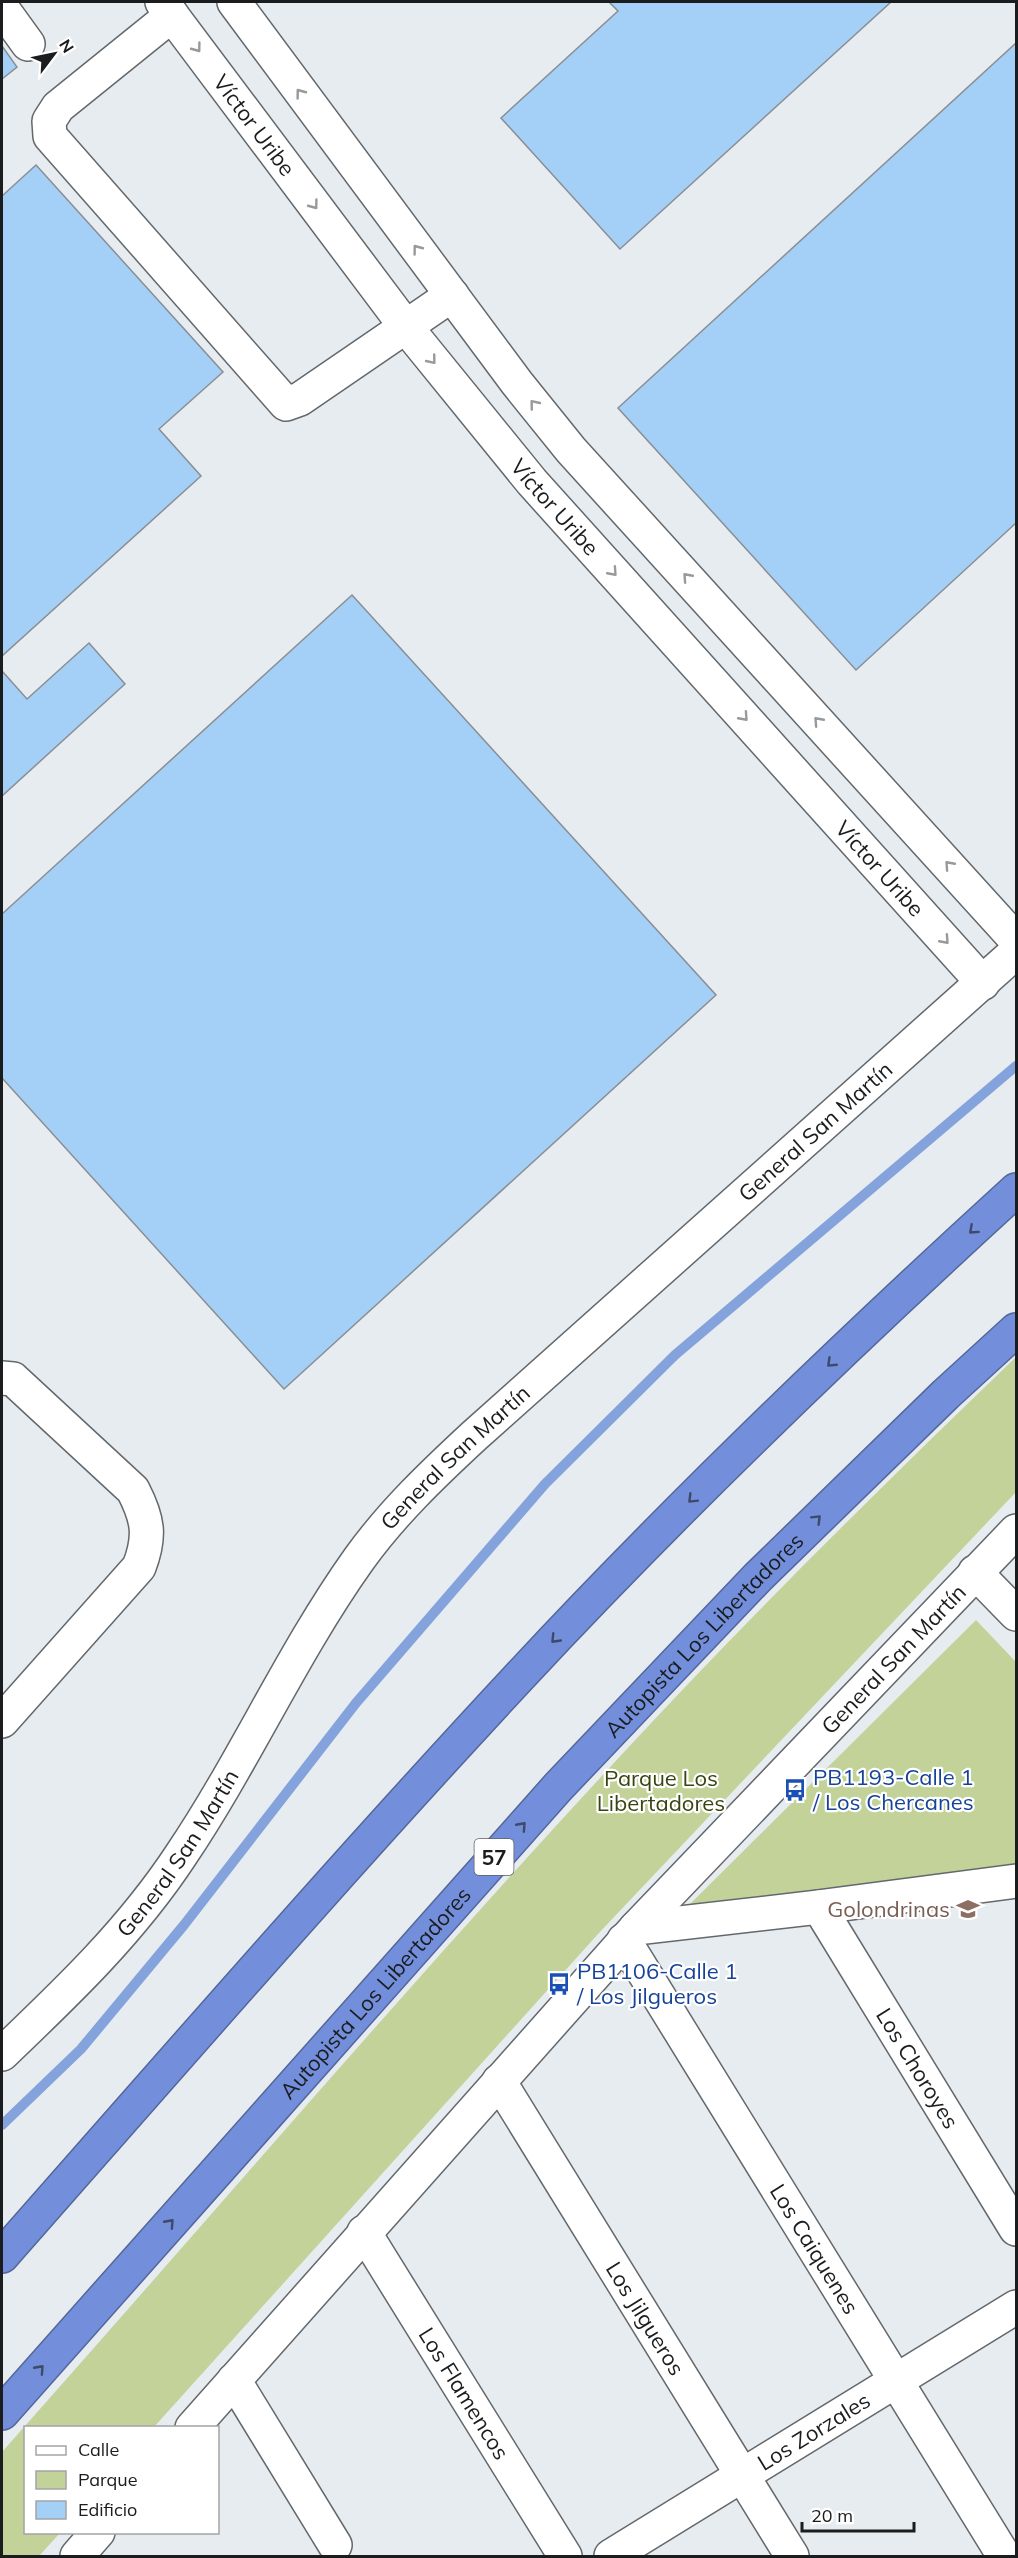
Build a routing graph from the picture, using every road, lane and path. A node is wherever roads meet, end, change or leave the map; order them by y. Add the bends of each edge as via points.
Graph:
1 (234, 2) edge
2 (2, 8) edge
3 (167, 8) edge
4 (28, 44) dead end
5 (452, 295) junction
6 (406, 327) junction
7 (1017, 940) edge
8 (1017, 952) edge
9 (983, 982) junction
10 (1017, 1190) edge
11 (1017, 1330) edge
12 (2, 1378) edge
13 (1017, 1531) edge
14 (975, 1572) junction
15 (1017, 1614) edge
16 (2, 1721) edge
17 (1016, 1881) edge
18 (819, 1907) junction
19 (630, 1934) junction
20 (2, 2054) edge
21 (498, 2081) junction
22 (1017, 2229) edge
23 (364, 2232) junction
24 (2, 2256) edge
25 (1017, 2307) edge
26 (234, 2380) junction
27 (896, 2381) junction
28 (2, 2413) edge
29 (193, 2426) edge
30 (742, 2476) junction
31 (96, 2534) edge
32 (335, 2546) dead end
33 (77, 2556) edge
34 (565, 2556) edge
35 (611, 2556) edge
36 (792, 2556) edge
37 (1004, 2556) edge

5 -> 1 street
2 - 4 street
3 -> 6 street, Víctor Uribe
3 - 6 street via 58,107 49,122 50,136 286,404 300,399
5 - 6 street
7 -> 5 street via 571,450
6 -> 9 street, Víctor Uribe via 540,491
8 - 9 street, General San Martín
9 - 20 street, General San Martín via 430,1476 360,1558 333,1598 207,1816 151,1898 83,1977
10 -> 24 highway via 780,1411 521,1675
28 -> 11 highway, Autopista Los Libertadores / 57 via 581,1762 758,1577
12 - 16 street via 14,1379 133,1490 148,1530 139,1567
13 - 14 street, General San Martín
14 - 15 street
14 - 19 street, General San Martín
17 - 18 street
18 - 19 street
18 - 22 street, Los Choroyes
19 - 21 street, General San Martín
19 - 27 street, Los Caiquenes
21 - 23 street, General San Martín
21 - 30 street, Los Jilgueros
23 - 26 street, General San Martín
23 - 34 street, Los Flamencos
25 - 27 street, Los Zorzales
26 - 29 street, General San Martín
26 - 32 street
27 - 30 street, Los Zorzales
27 - 37 street, Los Caiquenes
30 - 35 street, Los Zorzales
30 - 36 street, Los Jilgueros
31 - 33 street

